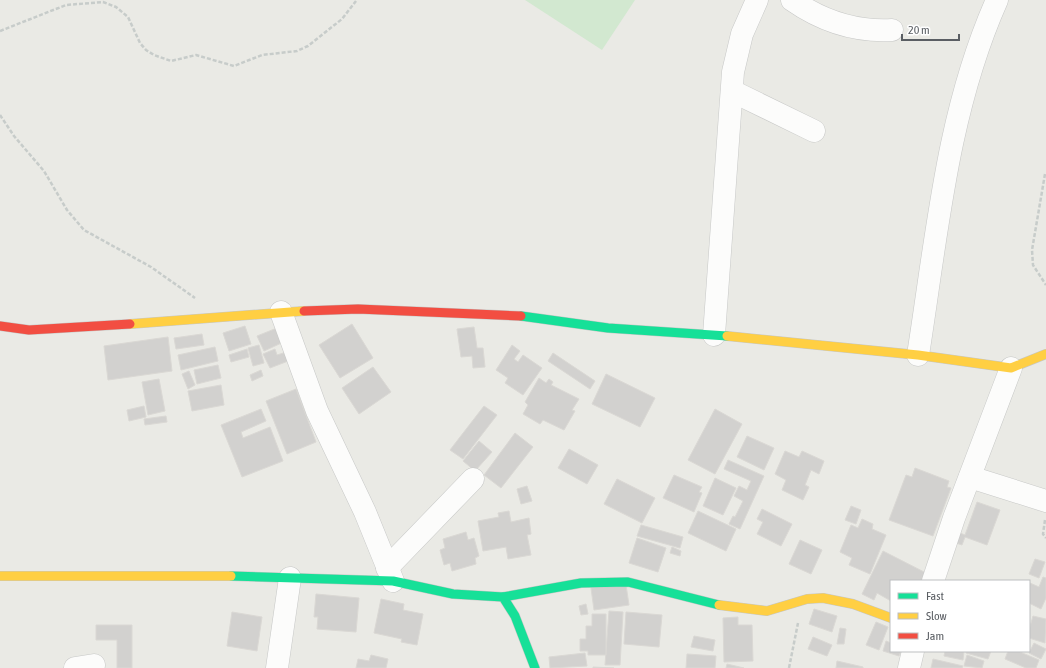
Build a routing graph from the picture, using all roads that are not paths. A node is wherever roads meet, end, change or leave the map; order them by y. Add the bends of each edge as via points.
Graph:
1 (757, 0) edge
2 (792, 0) edge
3 (997, 0) edge
4 (892, 30) dead end
5 (732, 91) junction
6 (814, 131) dead end
7 (281, 312) junction
8 (0, 326) edge
9 (714, 335) junction
10 (1046, 354) edge
11 (918, 355) junction
12 (1011, 368) junction
13 (970, 477) junction
14 (473, 479) dead end
15 (1046, 501) edge
16 (390, 575) junction
17 (0, 576) edge
18 (290, 578) junction
19 (933, 580) edge
20 (503, 597) junction
21 (890, 618) edge
22 (913, 652) edge
23 (277, 668) edge
24 (535, 668) edge
25 (908, 668) edge

1 - 5 street via 742,34
2 - 4 street via 816,16 854,28
3 - 11 street via 974,57 952,141
5 - 6 street
5 - 9 street
7 - 8 street via 64,329 29,330
7 - 9 street via 358,309 514,315 608,328
7 - 16 street via 317,411 365,512
9 - 11 street
10 - 12 street
11 - 12 street
12 - 13 street
13 - 15 street
13 - 19 street
14 - 16 street
16 - 18 street
16 - 20 street via 453,594
17 - 18 street via 190,575
18 - 23 street
20 - 21 street via 560,585 611,581 628,582 701,602 755,611 777,611 804,600 826,598
20 - 24 street via 515,616
22 - 25 street

